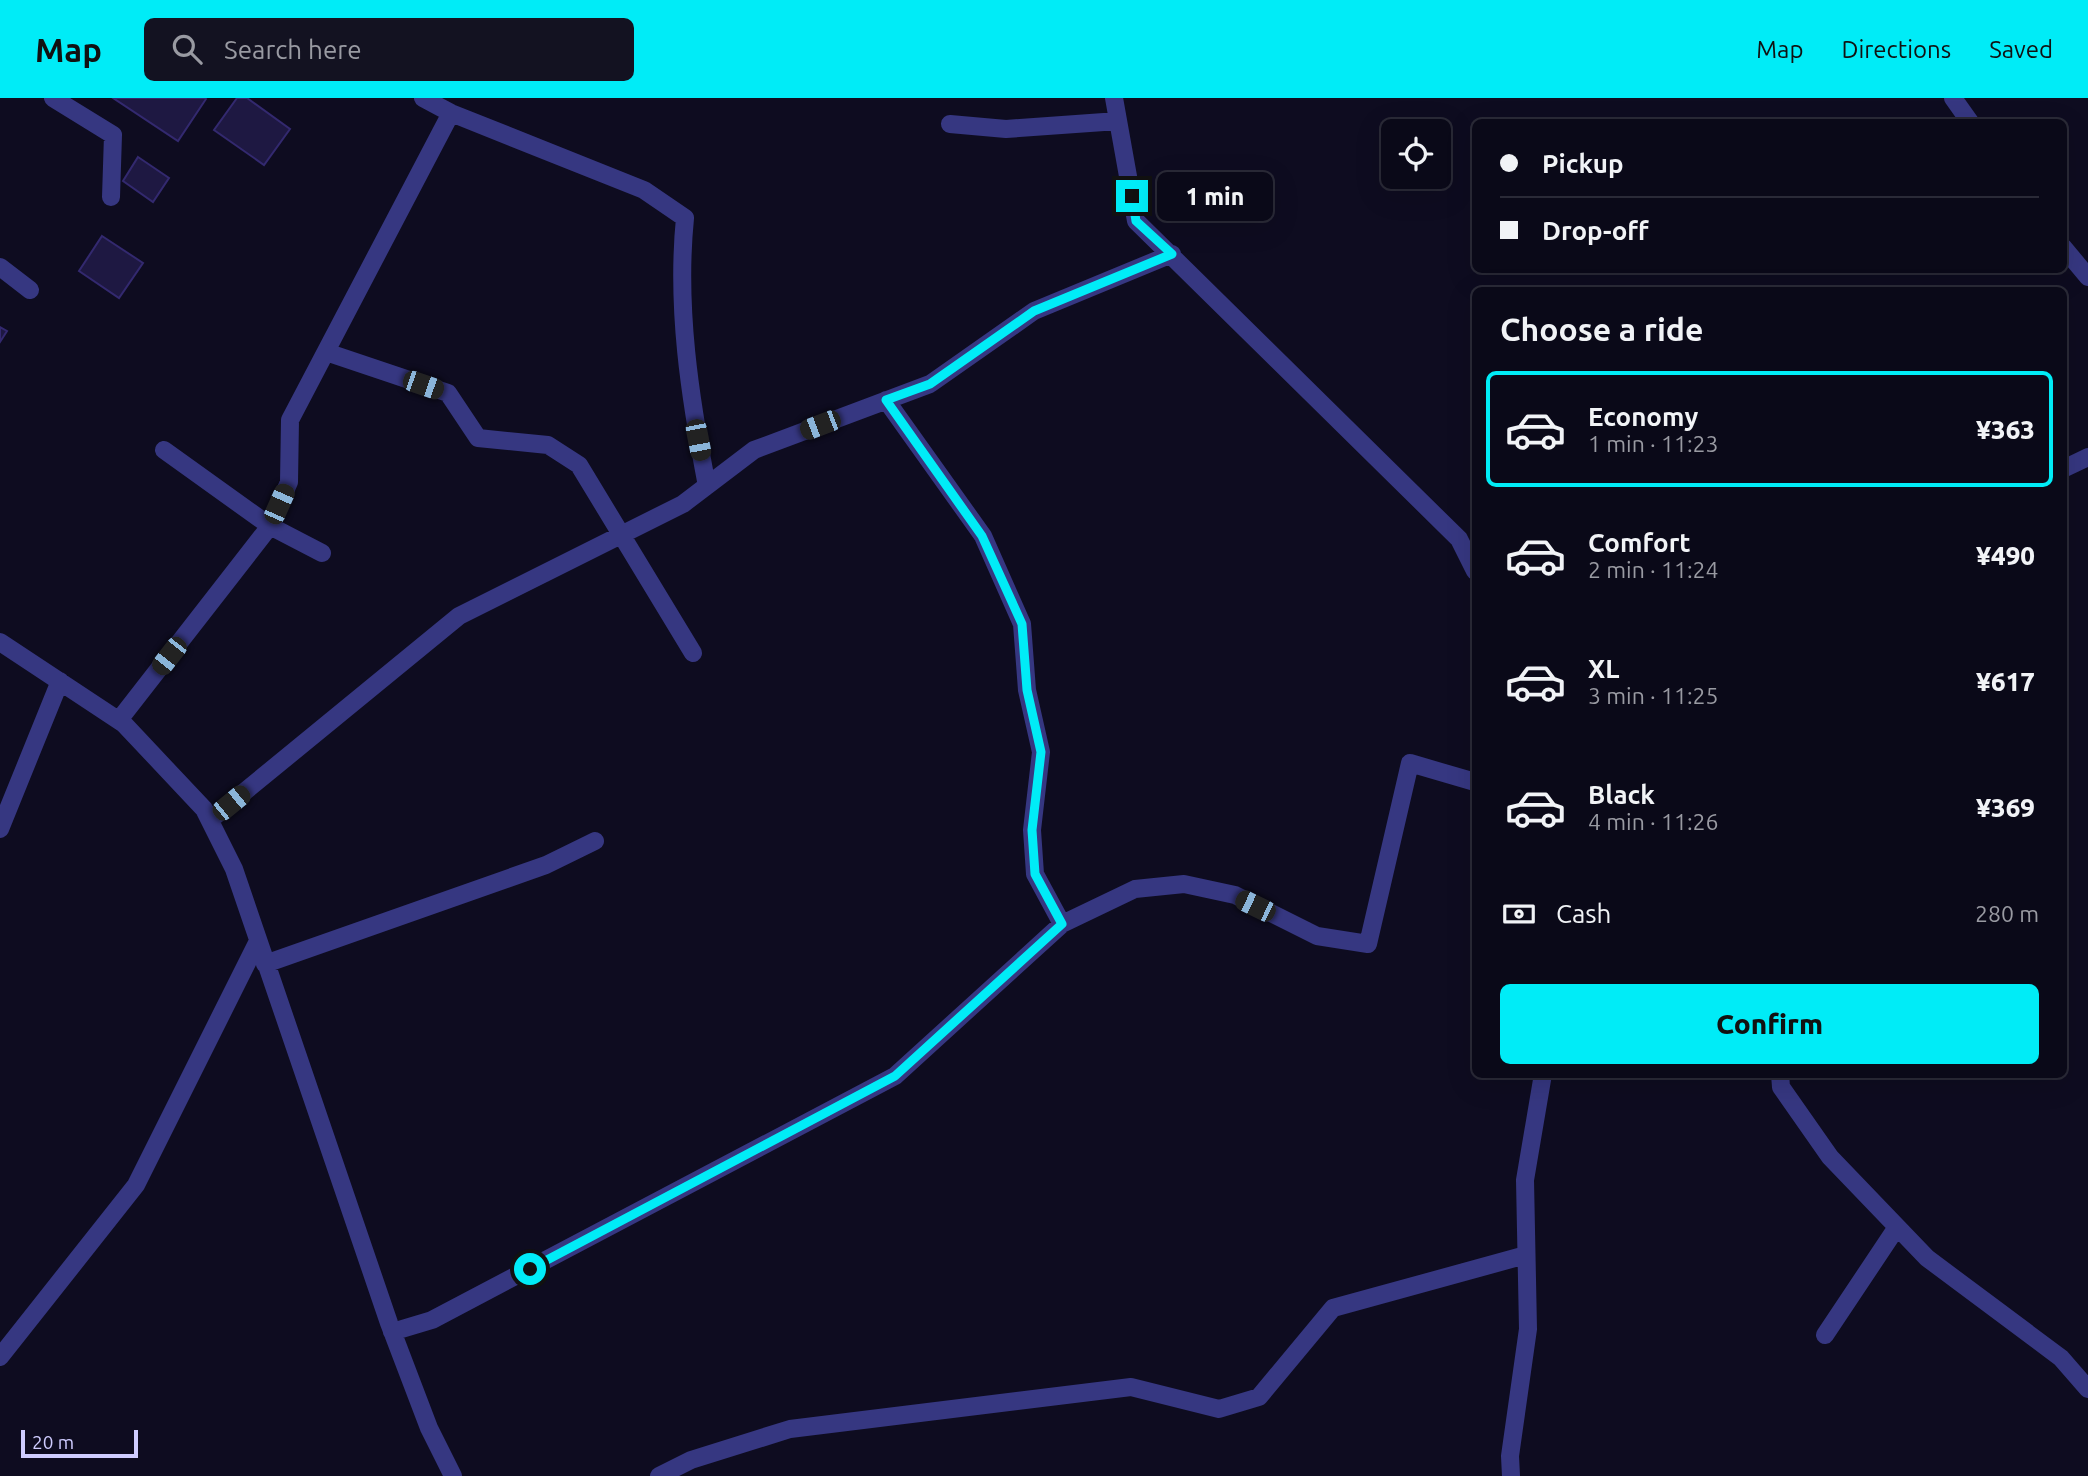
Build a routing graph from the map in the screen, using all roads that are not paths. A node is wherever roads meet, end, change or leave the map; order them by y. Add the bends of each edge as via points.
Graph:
1 (53, 98) edge
2 (423, 98) edge
3 (1114, 98) edge
4 (1953, 98) edge
5 (452, 113) junction
6 (1968, 119) edge
7 (1118, 121) junction
8 (950, 124) dead end
9 (111, 197) dead end
10 (2067, 252) edge
11 (1172, 254) junction
12 (0, 267) edge
13 (2088, 277) edge
14 (30, 290) dead end
15 (326, 352) junction
16 (886, 400) junction
17 (164, 450) dead end
18 (2088, 457) edge
19 (2067, 467) edge
20 (707, 486) junction
21 (270, 526) junction
22 (624, 535) junction
23 (323, 553) dead end
24 (1472, 564) edge
25 (0, 642) edge
26 (693, 653) dead end
27 (60, 681) junction
28 (119, 720) junction
29 (1472, 781) edge
30 (210, 820) junction
31 (0, 829) edge
32 (595, 841) dead end
33 (1062, 924) junction
34 (258, 941) junction
35 (265, 964) junction
36 (1543, 1078) edge
37 (1780, 1078) edge
38 (1897, 1227) junction
39 (1526, 1255) junction
40 (392, 1332) junction
41 (1825, 1335) dead end
42 (0, 1357) edge
43 (2088, 1389) edge
44 (453, 1476) edge
45 (659, 1476) edge
46 (1511, 1476) edge

1 - 9 street via 113,135
2 - 5 street
3 - 7 street
4 - 6 street
5 - 15 street
5 - 20 street via 644,190 685,218 682,250 689,393
7 - 8 street via 1006,129
7 - 11 street via 1136,221
10 - 13 street
11 - 16 street via 1034,311 930,384
11 - 24 street via 1460,538
12 - 14 street
15 - 21 street via 290,420 289,482
15 - 22 street via 448,393 478,438 548,445 579,465
16 - 20 street via 754,450
16 - 33 street via 982,536 1022,624 1027,690 1041,752 1032,830 1035,874
17 - 21 street
18 - 19 street
20 - 22 street
21 - 23 street
21 - 28 street
22 - 26 street
22 - 30 street via 459,616
25 - 27 street
27 - 28 street
27 - 31 street
28 - 30 street
29 - 33 street via 1410,763 1368,944 1317,936 1235,895 1184,884 1135,889
30 - 34 street via 234,869
32 - 35 street via 546,864
33 - 40 street via 895,1076 432,1320
34 - 35 street
34 - 42 street via 136,1185
35 - 40 street
36 - 39 street via 1525,1181
37 - 38 street via 1781,1087 1830,1157
38 - 41 street
38 - 43 street via 1927,1258 2061,1358
39 - 45 street via 1333,1308 1259,1397 1219,1409 1131,1387 790,1429 691,1460
39 - 46 street via 1528,1329
40 - 44 street

